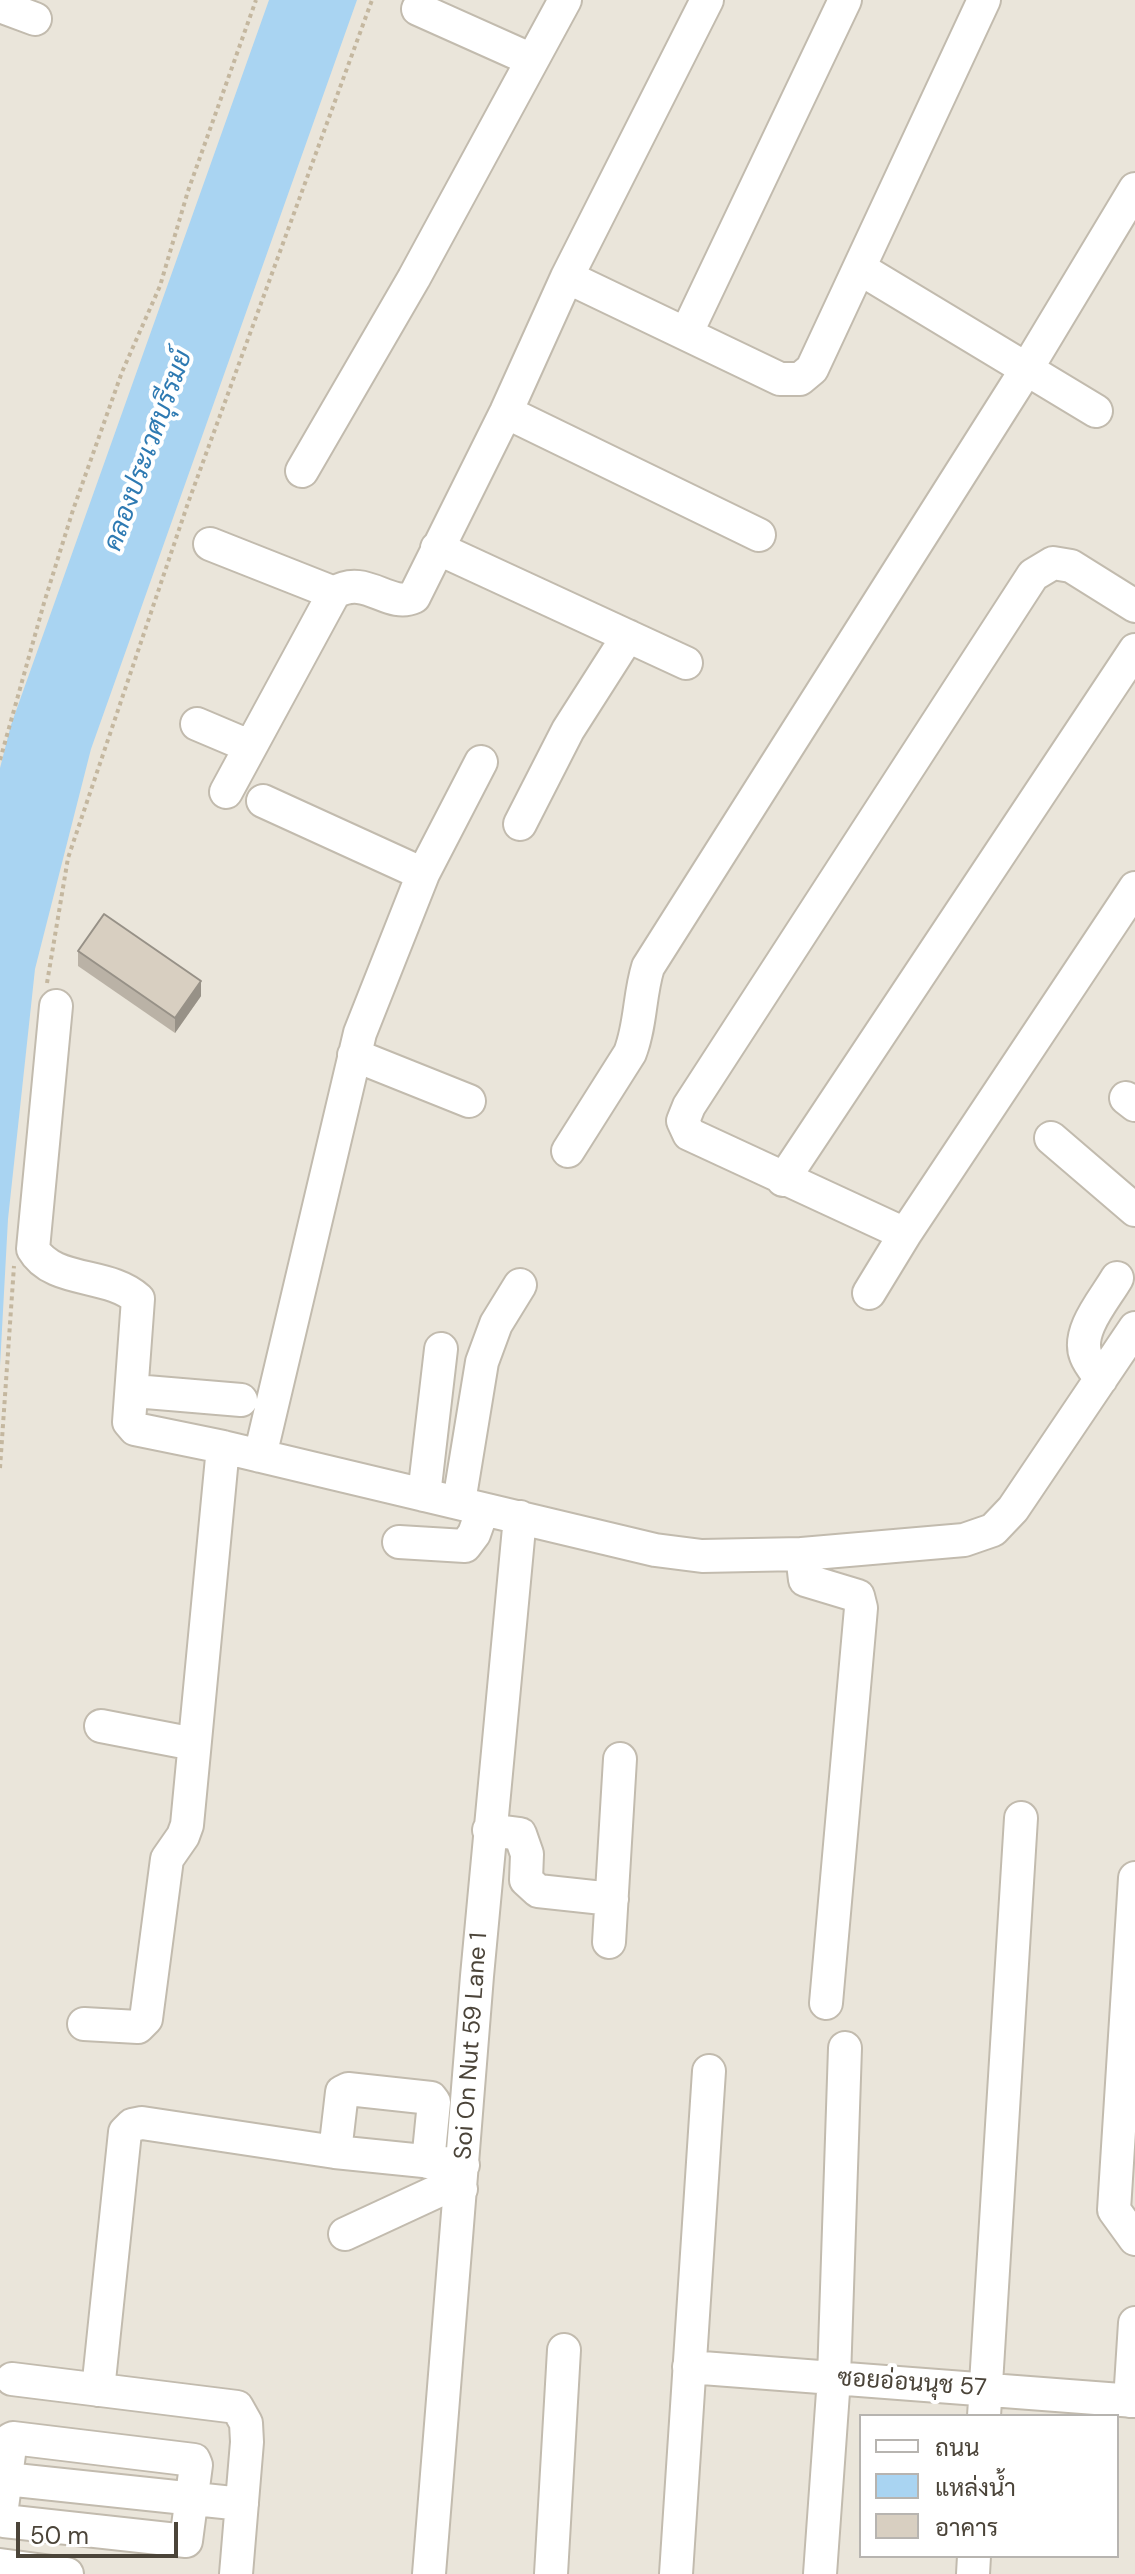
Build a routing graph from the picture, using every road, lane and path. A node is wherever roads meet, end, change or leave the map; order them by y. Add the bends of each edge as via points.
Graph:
1 (256, 0) edge
2 (372, 0) edge
3 (565, 0) edge
4 (707, 0) edge
5 (845, 0) edge
6 (984, 0) edge
7 (0, 6) edge
8 (418, 9) dead end
9 (35, 19) dead end
10 (532, 60) junction
11 (1135, 189) edge
12 (859, 268) junction
13 (567, 277) junction
14 (686, 334) junction
15 (1026, 370) junction
16 (1096, 411) dead end
17 (506, 412) junction
18 (302, 471) dead end
19 (759, 535) dead end
20 (210, 544) dead end
21 (437, 548) junction
22 (334, 593) junction
23 (1135, 606) edge
24 (628, 636) junction
25 (1135, 650) edge
26 (686, 663) dead end
27 (197, 724) dead end
28 (249, 746) junction
29 (0, 760) edge
30 (481, 762) dead end
31 (226, 792) dead end
32 (263, 801) dead end
33 (520, 824) dead end
34 (423, 874) junction
35 (1135, 888) edge
36 (51, 999) joint
37 (356, 1047) junction
38 (469, 1101) dead end
39 (1051, 1138) dead end
40 (568, 1151) dead end
41 (783, 1180) junction
42 (1135, 1210) edge
43 (905, 1234) junction
44 (15, 1255) dead end
45 (1117, 1278) dead end
46 (520, 1285) dead end
47 (869, 1293) dead end
48 (1133, 1336) edge
49 (441, 1349) dead end
50 (1101, 1379) junction
51 (146, 1392) dead end
52 (197, 1396) junction
53 (241, 1400) dead end
54 (189, 1440) junction
55 (223, 1447) junction
56 (260, 1456) junction
57 (0, 1468) edge
58 (424, 1495) junction
59 (471, 1506) junction
60 (520, 1517) junction
61 (399, 1542) dead end
62 (802, 1554) junction
63 (101, 1726) dead end
64 (194, 1744) junction
65 (620, 1759) dead end
66 (1021, 1818) dead end
67 (489, 1830) junction
68 (1135, 1878) edge
69 (612, 1899) junction
70 (609, 1942) dead end
71 (826, 2003) dead end
72 (84, 2024) dead end
73 (845, 2048) dead end
74 (709, 2071) dead end
75 (335, 2152) junction
76 (428, 2162) junction
77 (462, 2177) junction
78 (345, 2234) dead end
79 (1135, 2239) edge
80 (1135, 2323) edge
81 (564, 2350) dead end
82 (689, 2367) junction
83 (834, 2378) junction
84 (12, 2379) dead end
85 (98, 2390) junction
86 (1133, 2401) edge
87 (985, 2403) edge
88 (192, 2500) junction
89 (242, 2504) junction
90 (0, 2565) edge
91 (67, 2574) edge
92 (236, 2574) edge
93 (429, 2574) edge
94 (551, 2574) edge
95 (676, 2574) edge
96 (820, 2574) edge

1 - 29 path via 160,286 122,372 73,510
2 - 36 path via 188,503 68,858
3 - 10 street
4 - 13 street
5 - 14 street
6 - 12 street
7 - 9 street
8 - 10 street
10 - 18 street
11 - 15 street
12 - 14 street via 812,369 800,379 780,379
12 - 15 street
13 - 14 street
13 - 17 street
15 - 16 street
15 - 40 street via 648,967 630,1053
17 - 19 street
17 - 21 street
20 - 22 street
21 - 22 street via 408,600 362,587 345,586
21 - 24 street
22 - 28 street
23 - 41 street via 1071,566 1053,563 1033,575 689,1106 683,1121 689,1134
24 - 26 street
24 - 33 street via 568,730
25 - 41 street
27 - 28 street
28 - 31 street
30 - 34 street
32 - 34 street
34 - 37 street
35 - 43 street
36 - 54 street via 33,1249 50,1267 128,1289 138,1299 129,1422 135,1429
37 - 38 street
37 - 56 street
39 - 42 street
41 - 43 street
43 - 47 street
44 - 57 path
45 - 50 street via 1083,1344
46 - 59 street via 496,1324 482,1362
48 - 50 street
49 - 58 street
50 - 62 street via 1013,1509 993,1530 964,1540
51 - 52 street
52 - 53 street
52 - 54 street
54 - 55 street
55 - 56 street
55 - 64 street
56 - 58 street
58 - 59 street
59 - 60 street
59 - 61 street via 474,1534 465,1546
60 - 62 street via 655,1550
60 - 67 street, Soi On Nut 59 Lane 1
62 - 71 street via 805,1580 858,1596 861,1608
63 - 64 street
64 - 72 street via 187,1825 167,1859 146,2019 138,2027
65 - 69 street
66 - 87 street
67 - 69 street via 520,1834 527,1854 526,1880 538,1891
67 - 77 street, Soi On Nut 59 Lane 1
68 - 79 street via 1114,2210
69 - 70 street
73 - 83 street
74 - 82 street
75 - 76 street
75 - 76 street via 342,2092 348,2089 431,2098
75 - 85 street via 142,2123 125,2132
76 - 77 street
77 - 78 street
77 - 93 street, Soi On Nut 59 Lane 1
80 - 86 street
81 - 94 street
82 - 83 street, ซอยอ่อนนุช 57
82 - 95 street
83 - 87 street, ซอยอ่อนนุช 57
83 - 96 street
84 - 85 street
85 - 89 street via 237,2407 247,2433
86 - 87 street, ซอยอ่อนนุช 57
88 - 88 street via 6,2479 1,2515 4,2521 185,2543
88 - 89 street
89 - 92 street
90 - 91 street

